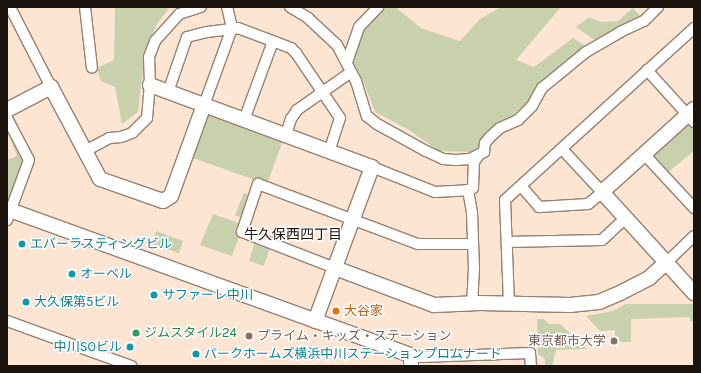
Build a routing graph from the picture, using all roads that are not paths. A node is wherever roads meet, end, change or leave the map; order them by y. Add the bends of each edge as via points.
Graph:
1 (10, 7) edge
2 (85, 7) edge
3 (201, 7) edge
4 (227, 7) edge
5 (290, 7) edge
6 (378, 7) edge
7 (658, 7) edge
8 (232, 28) junction
9 (694, 28) edge
10 (273, 41) junction
11 (349, 67) junction
12 (92, 68) dead end
13 (647, 70) junction
14 (150, 85) junction
15 (51, 87) junction
16 (322, 91) junction
17 (168, 92) junction
18 (204, 105) junction
19 (7, 110) edge
20 (692, 115) edge
21 (7, 118) edge
22 (244, 120) junction
23 (286, 135) junction
24 (562, 149) junction
25 (85, 151) junction
26 (329, 151) junction
27 (644, 154) junction
28 (478, 156) junction
29 (372, 167) junction
30 (521, 186) junction
31 (468, 190) junction
32 (602, 192) junction
33 (694, 208) edge
34 (8, 213) edge
35 (626, 218) junction
36 (353, 220) junction
37 (694, 236) edge
38 (507, 242) junction
39 (472, 244) junction
40 (667, 262) junction
41 (335, 268) junction
42 (694, 293) edge
43 (472, 303) junction
44 (509, 304) junction
45 (7, 321) edge
46 (316, 321) junction
47 (411, 361) edge
48 (131, 366) edge
49 (531, 366) edge

1 - 15 street
2 - 12 street
3 - 14 street via 180,14 155,41 149,57
4 - 8 street
5 - 11 street via 308,18 337,45
6 - 11 street via 359,27
7 - 28 street via 644,21 586,52 548,83 542,88 532,106 518,120 500,128 490,137 485,144 484,152
8 - 10 street
8 - 17 street via 187,37
8 - 18 street
9 - 13 street
10 - 16 street via 291,48 296,53
10 - 22 street
11 - 16 street
11 - 28 street via 367,116 377,124 443,158 456,160
13 - 20 street
13 - 24 street
14 - 17 street
14 - 25 street via 147,118 140,127 121,137 109,138
15 - 19 street
15 - 25 street
16 - 23 street via 297,110
16 - 26 street via 340,118
17 - 18 street
18 - 22 street
18 - 25 street via 166,201 100,179
20 - 27 street
21 - 34 street via 29,160
22 - 23 street
23 - 26 street
24 - 30 street
24 - 32 street
26 - 29 street
27 - 32 street
27 - 33 street
28 - 31 street via 474,162 473,188
29 - 31 street via 435,192
29 - 36 street
30 - 32 street via 539,207 588,204
30 - 38 street via 505,200
31 - 39 street via 472,212
32 - 35 street
34 - 46 street
35 - 38 street via 602,240
35 - 40 street
36 - 39 street via 418,244
36 - 41 street
36 - 41 street via 258,184 242,232
37 - 40 street
38 - 44 street
39 - 43 street
40 - 42 street
40 - 44 street via 649,278 600,302 570,305
41 - 43 street via 434,305
41 - 46 street
43 - 44 street
45 - 48 street
46 - 47 street
47 - 49 street via 421,357 530,353

